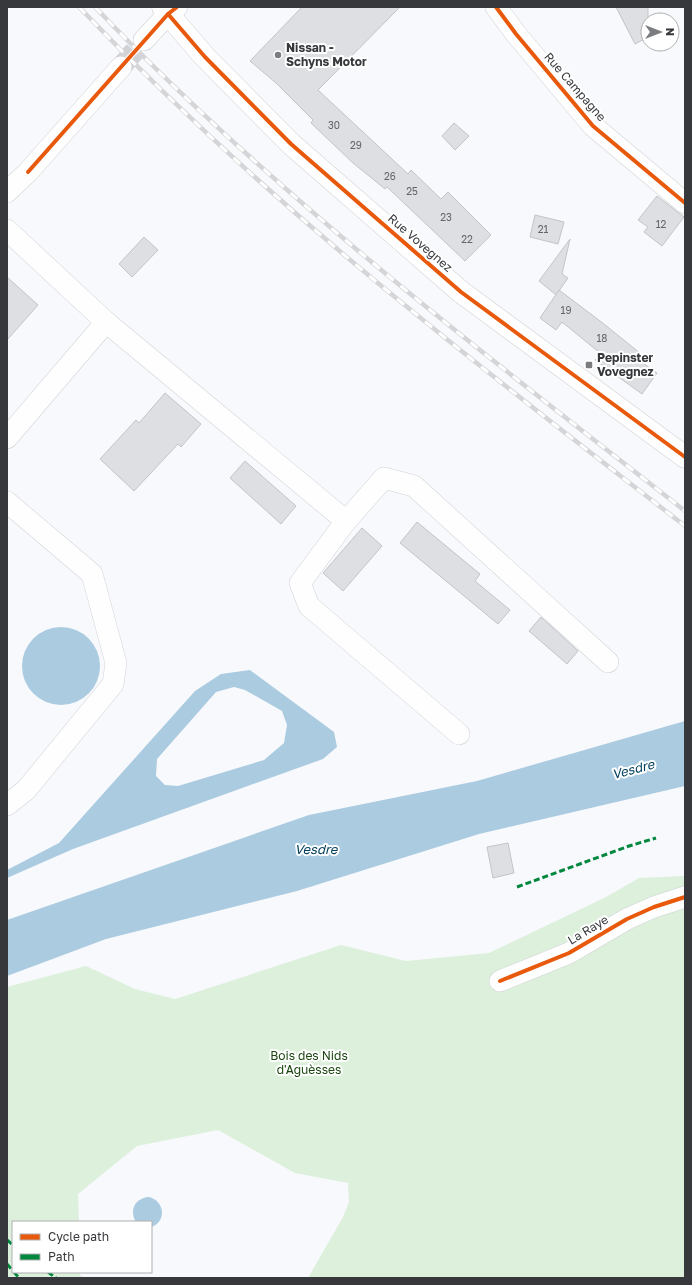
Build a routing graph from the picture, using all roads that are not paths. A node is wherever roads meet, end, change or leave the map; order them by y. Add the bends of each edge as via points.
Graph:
1 (496, 7) edge
2 (169, 9) edge
3 (144, 40) tunnel mouth
4 (121, 67) tunnel mouth
5 (7, 192) edge
6 (685, 203) edge
7 (7, 230) edge
8 (106, 322) junction
9 (7, 438) edge
10 (685, 457) edge
11 (7, 502) edge
12 (346, 521) junction
13 (608, 662) dead end
14 (459, 734) dead end
15 (7, 805) edge
16 (685, 897) edge
17 (500, 981) dead end

1 - 6 street, Rue Campagne via 594,126
2 - 3 street
2 - 10 main road, Rue Vovegnez via 210,63 291,144 461,292
4 - 5 street via 28,172
7 - 8 street
8 - 9 street
8 - 12 street
11 - 15 street via 92,574 116,663 113,684 26,790
12 - 13 street via 384,478 414,486
12 - 14 street via 300,583 309,606
16 - 17 street, La Raye via 627,919 569,953

